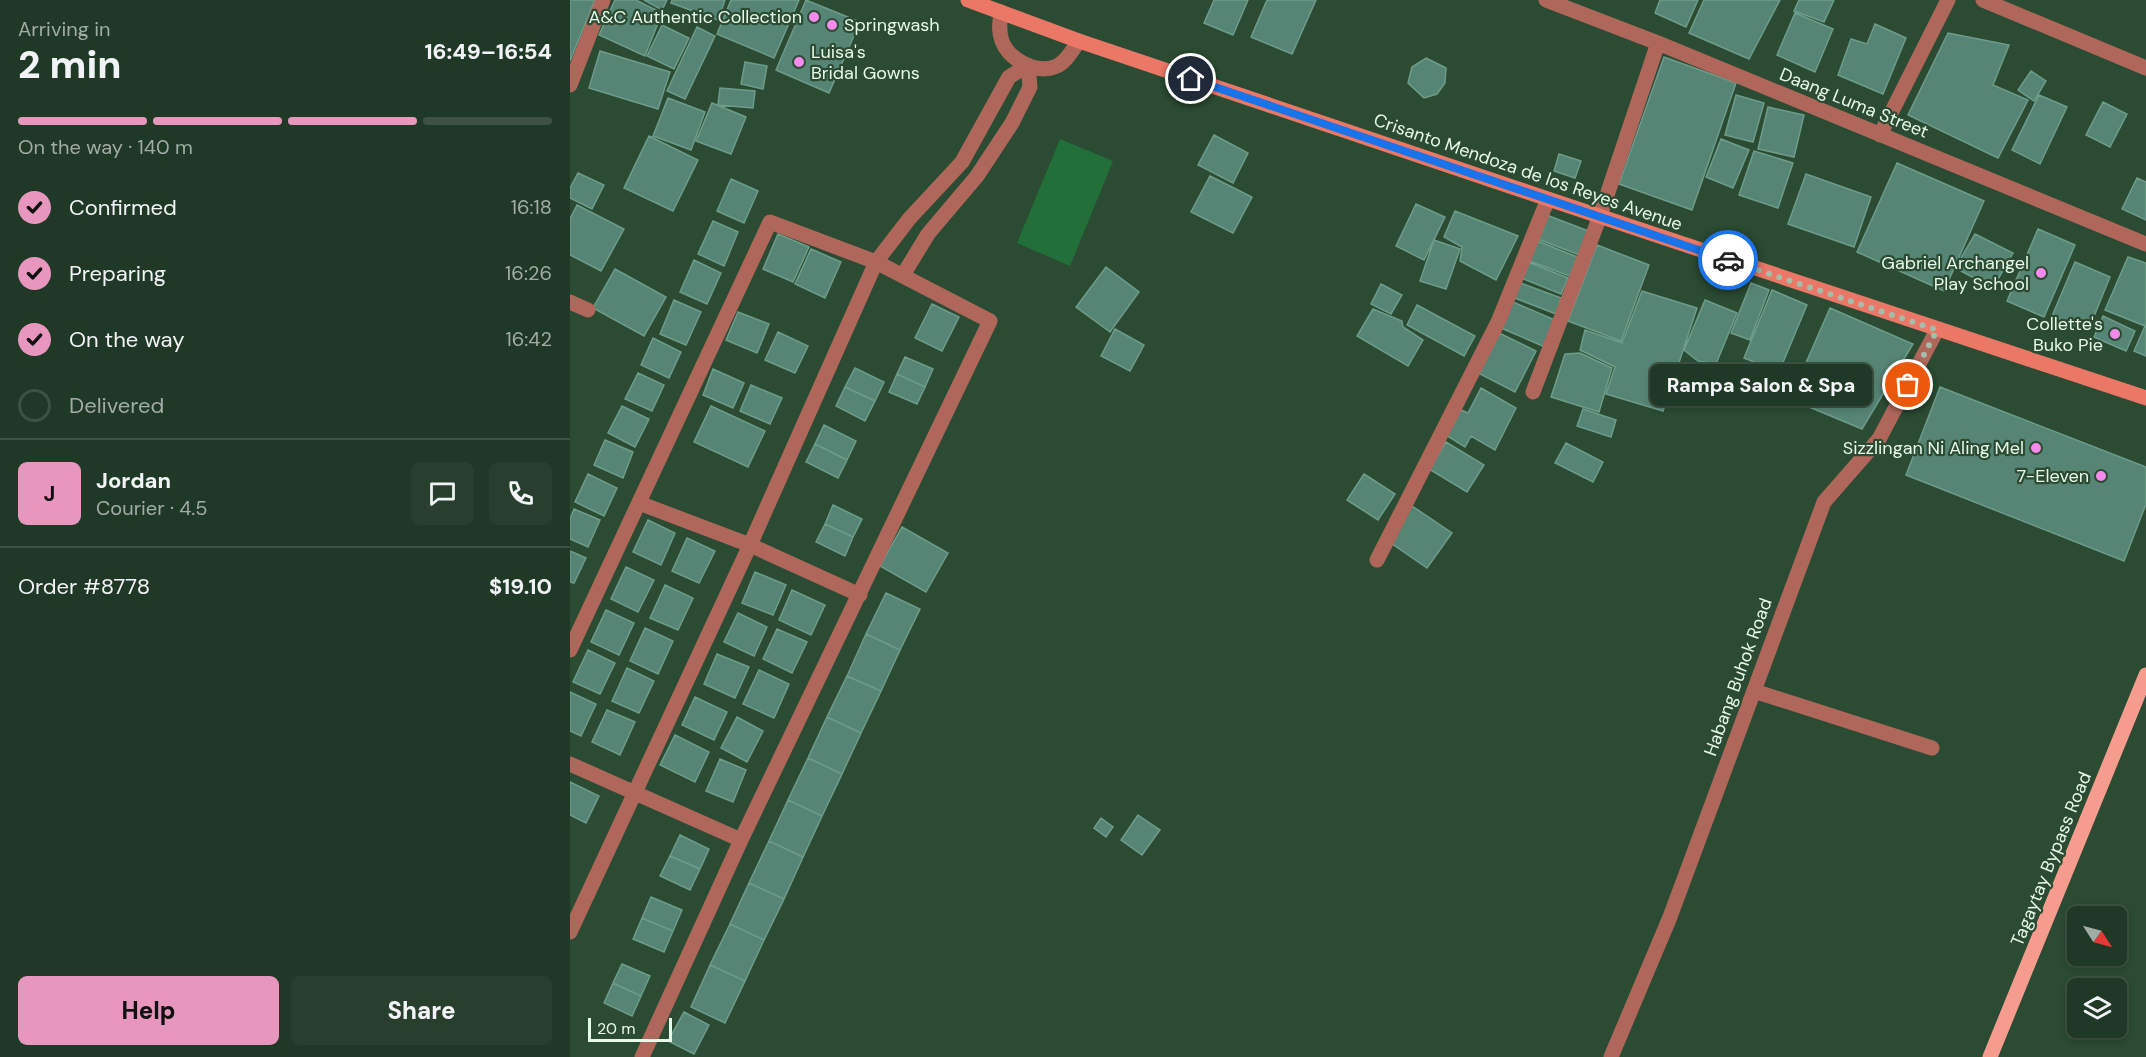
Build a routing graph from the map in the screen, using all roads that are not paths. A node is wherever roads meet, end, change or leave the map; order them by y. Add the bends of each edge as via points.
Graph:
1 (603, 0) edge
2 (968, 0) edge
3 (1546, 0) edge
4 (1948, 0) edge
5 (1983, 0) edge
6 (1001, 12) junction
7 (1079, 41) junction
8 (1658, 43) junction
9 (1028, 65) junction
10 (2146, 68) edge
11 (570, 85) edge
12 (1880, 135) junction
13 (1548, 200) junction
14 (1600, 216) junction
15 (2146, 244) edge
16 (876, 262) junction
17 (903, 274) junction
18 (570, 302) edge
19 (588, 310) dead end
20 (1937, 330) junction
21 (1533, 392) dead end
22 (2146, 398) edge
23 (639, 503) junction
24 (750, 545) junction
25 (1377, 560) dead end
26 (860, 595) junction
27 (570, 650) edge
28 (2146, 675) edge
29 (1754, 691) junction
30 (1932, 748) dead end
31 (570, 764) edge
32 (636, 792) junction
33 (741, 840) junction
34 (570, 932) edge
35 (642, 1057) edge
36 (1611, 1057) edge
37 (1990, 1057) edge

1 - 11 street
2 - 6 main road, Crisanto Mendoza de los Reyes Avenue
3 - 8 street, Daang Luma Street
4 - 12 street
5 - 10 street
6 - 7 main road, Crisanto Mendoza de los Reyes Avenue
6 - 9 street via 1002,41 1010,55
7 - 9 street via 1058,66 1046,69
7 - 13 main road, Crisanto Mendoza de los Reyes Avenue
8 - 12 street, Daang Luma Street
8 - 14 street
9 - 16 street via 1009,77 962,162 909,219
9 - 17 street via 1030,87 1012,123 977,176 928,234
12 - 15 street, Daang Luma Street
13 - 14 main road, Crisanto Mendoza de los Reyes Avenue
13 - 25 street via 1498,322
14 - 20 main road, Crisanto Mendoza de los Reyes Avenue
14 - 21 street
16 - 17 street
16 - 23 street via 770,222
16 - 24 street
17 - 26 street via 990,321
18 - 19 street
20 - 22 main road, Crisanto Mendoza de los Reyes Avenue
20 - 29 street, Habang Buhok Road via 1879,439 1824,501
23 - 24 street
23 - 27 street
24 - 26 street
24 - 32 street
26 - 33 street
28 - 37 main road, Tagaytay Bypass Road
29 - 30 street
29 - 36 street, Habang Buhok Road via 1670,917
31 - 32 street
32 - 33 street
32 - 34 street
33 - 35 street

